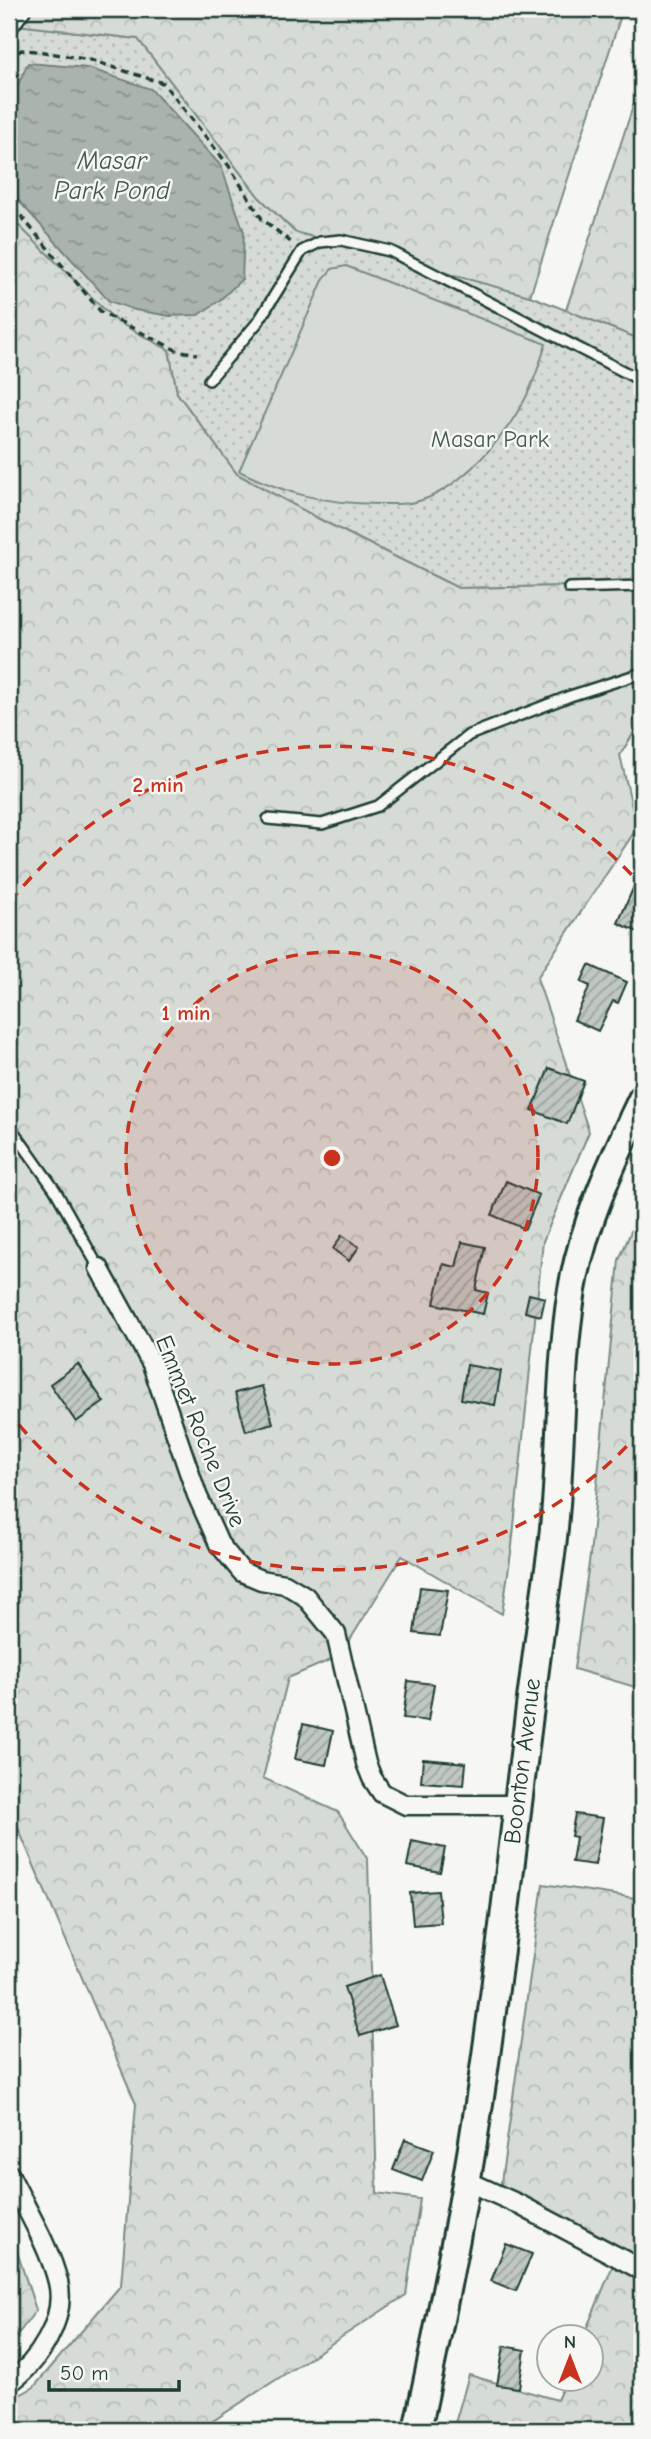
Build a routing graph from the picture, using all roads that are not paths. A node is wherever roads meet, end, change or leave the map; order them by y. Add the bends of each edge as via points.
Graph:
1 (21, 9) edge
2 (9, 25) edge
3 (209, 380) dead end
4 (642, 381) edge
5 (642, 586) edge
6 (569, 588) dead end
7 (642, 673) edge
8 (268, 819) dead end
9 (642, 1099) edge
10 (9, 1125) edge
11 (99, 1268) joint
12 (516, 1805) junction
13 (9, 2174) edge
14 (467, 2181) junction
15 (642, 2270) edge
16 (9, 2384) edge
17 (417, 2430) edge

1 - 2 street
3 - 4 lane via 258,322 302,251 320,242 341,240 390,251
5 - 6 lane
7 - 8 lane via 469,735 378,806 322,824
9 - 12 main road, Boonton Avenue via 590,1220 572,1288 550,1565
10 - 11 lane via 55,1190
11 - 12 street, Emmet Roche Drive via 152,1364 197,1495 219,1544 242,1572 285,1584 305,1597 335,1634 366,1763 382,1793 407,1805
12 - 14 main road, Boonton Avenue
13 - 16 street via 43,2243 59,2294 48,2340 36,2360
14 - 15 street
14 - 17 main road, Boonton Avenue

